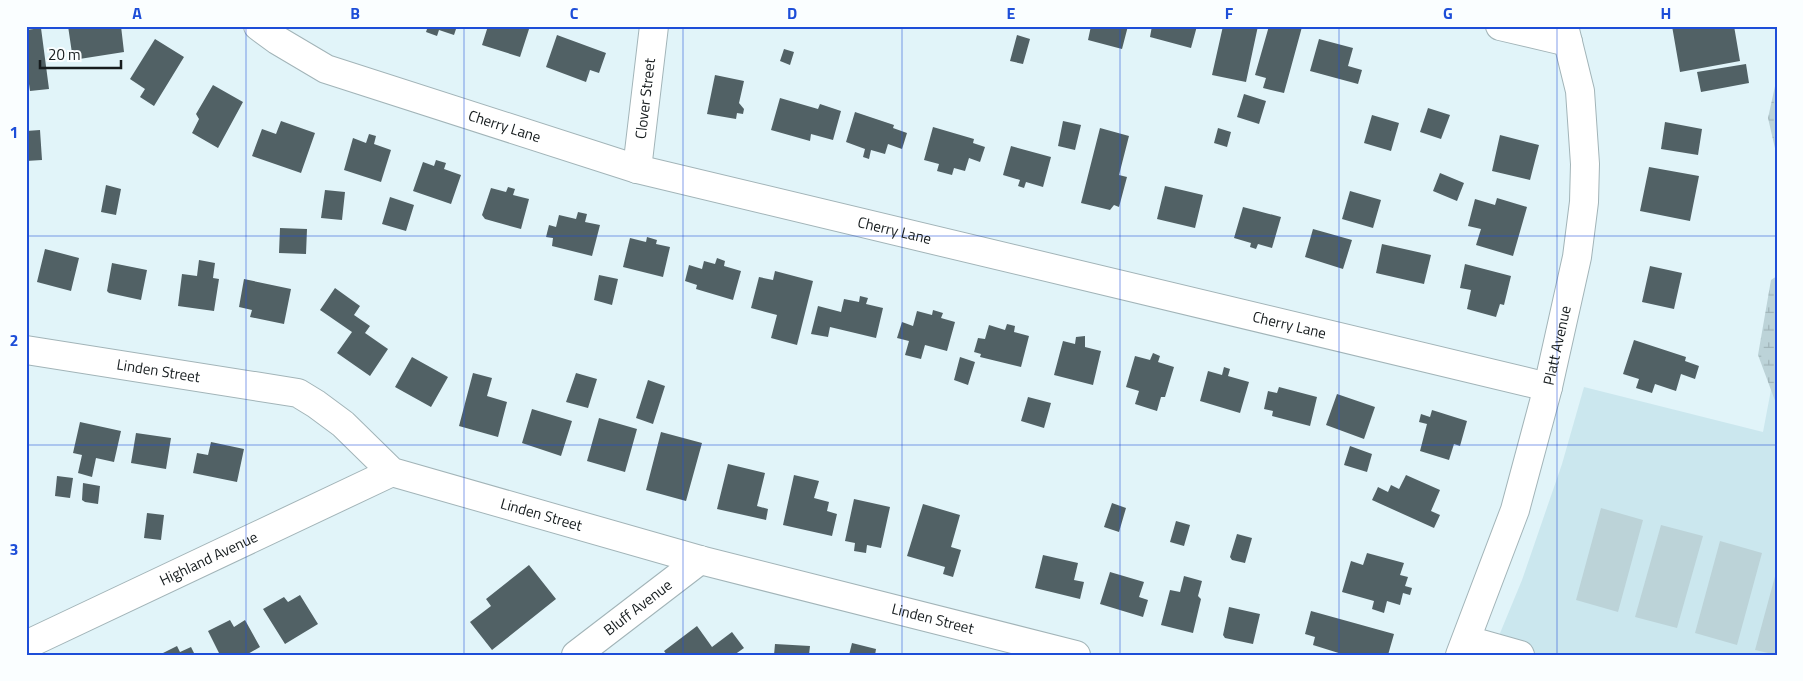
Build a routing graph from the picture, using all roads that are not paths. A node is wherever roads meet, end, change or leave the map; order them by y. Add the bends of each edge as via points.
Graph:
1 (258, 26) edge
2 (654, 26) edge
3 (1500, 26) edge
4 (1566, 34) edge
5 (637, 170) junction
6 (26, 350) edge
7 (1548, 387) junction
8 (392, 472) junction
9 (700, 560) junction
10 (26, 645) edge
11 (1463, 647) edge
12 (576, 655) edge
13 (1076, 655) edge
14 (1520, 655) edge

1 - 5 street, Cherry Lane via 326,68
2 - 5 street, Clover Street
3 - 4 street
4 - 7 street, Platt Avenue via 1580,91 1584,202 1576,257
5 - 7 street, Cherry Lane
6 - 8 street, Linden Street via 298,393 343,424
7 - 11 street, Platt Avenue via 1515,510
8 - 9 street, Linden Street
8 - 10 street, Highland Avenue
9 - 12 street, Bluff Avenue
9 - 13 street, Linden Street
11 - 14 street

